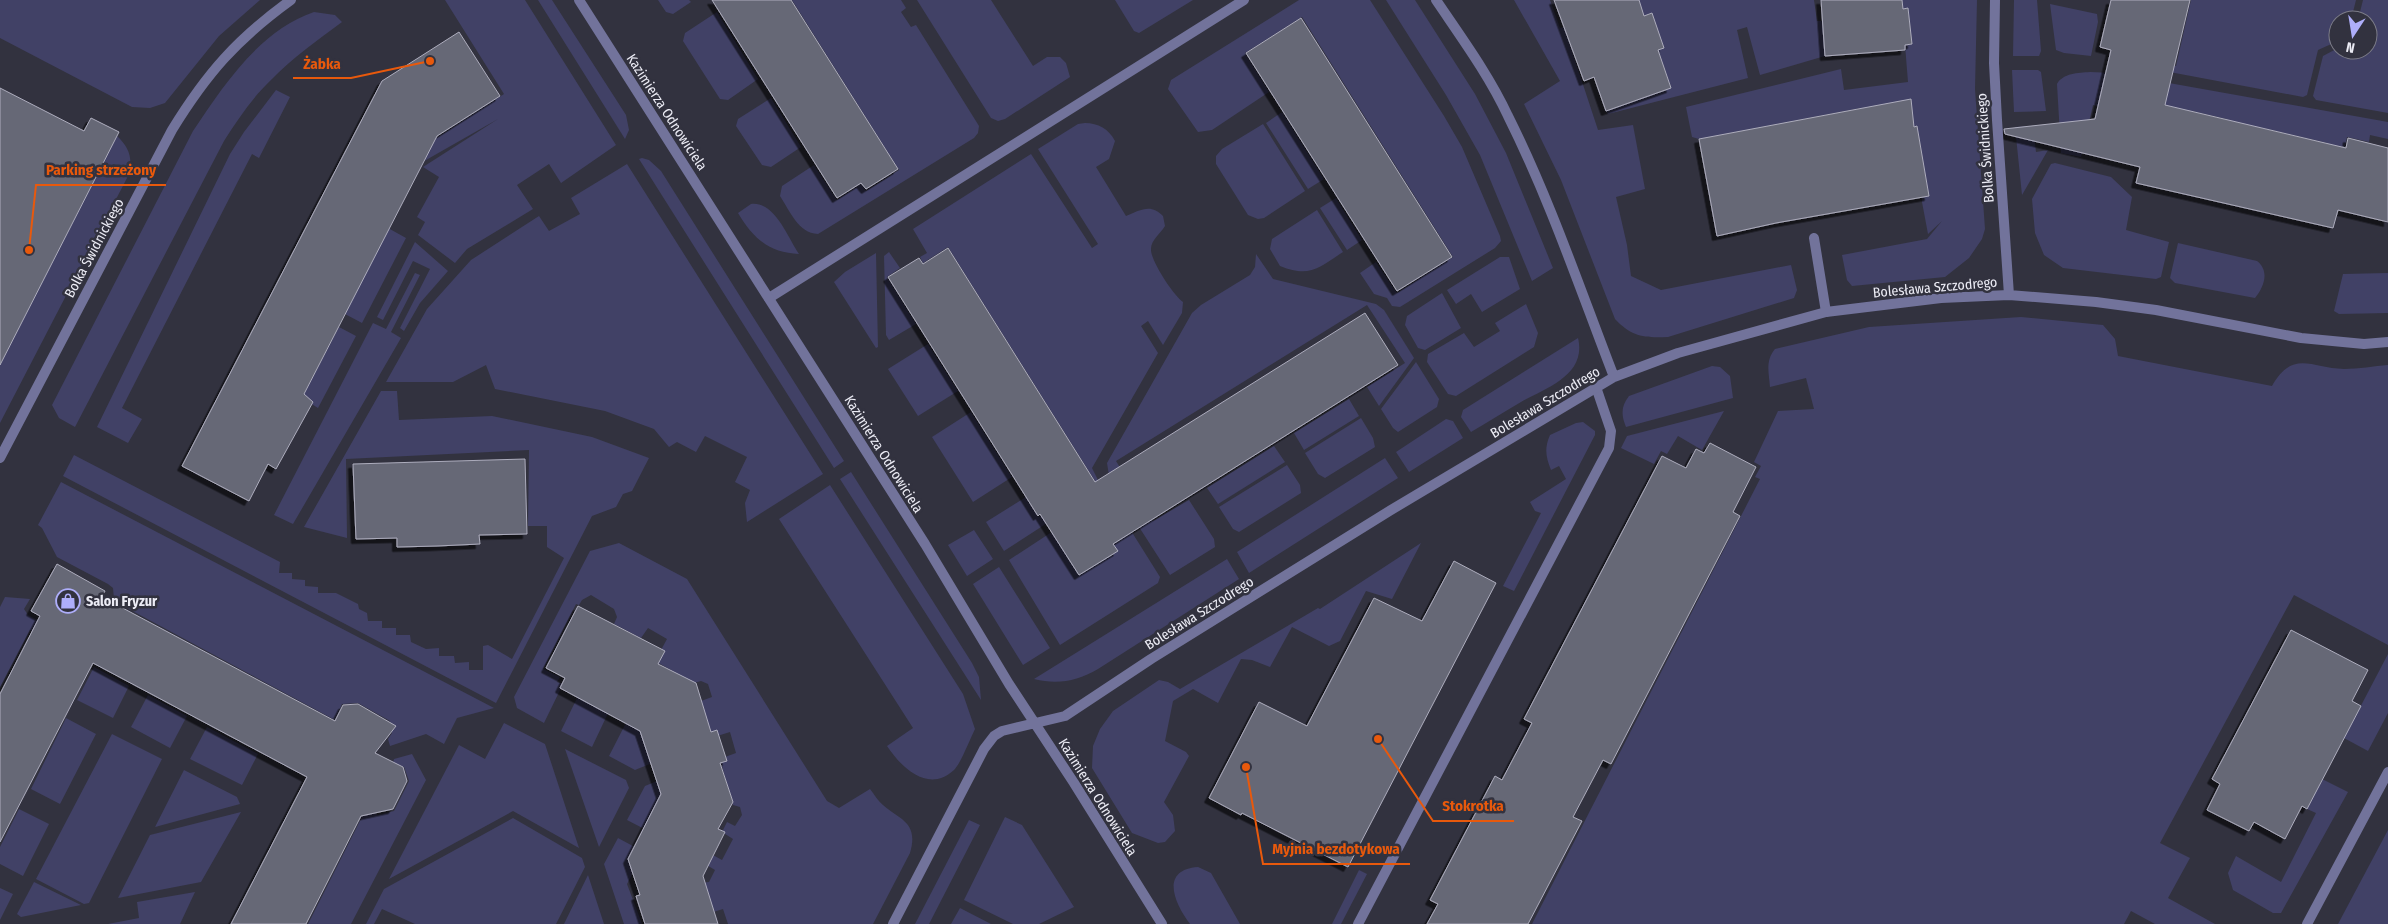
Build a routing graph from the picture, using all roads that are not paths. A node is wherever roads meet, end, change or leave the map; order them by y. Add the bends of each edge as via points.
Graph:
1 (291, 0) edge
2 (579, 0) edge
3 (1244, 0) edge
4 (1436, 0) edge
5 (1995, 0) edge
6 (1814, 238) dead end
7 (2009, 295) junction
8 (770, 298) junction
9 (1826, 312) junction
10 (2388, 342) edge
11 (1614, 377) junction
12 (1596, 387) junction
13 (0, 458) edge
14 (1034, 723) junction
15 (2388, 772) edge
16 (893, 924) edge
17 (1162, 924) edge
18 (1358, 924) edge
19 (2307, 924) edge

1 - 13 street, Bolka Świdnickiego via 222,58 188,104
2 - 8 street, Kazimierza Odnowiciela
3 - 8 street
4 - 11 street via 1508,115 1546,201
5 - 7 street, Bolka Świdnickiego via 1996,111
6 - 9 street
7 - 9 street, Bolesława Szczodrego via 1941,298
7 - 10 street, Bolesława Szczodrego via 2156,310 2317,340 2364,344
8 - 14 street, Kazimierza Odnowiciela
9 - 11 street, Bolesława Szczodrego via 1687,351
11 - 12 street, Bolesława Szczodrego
12 - 14 street, Bolesława Szczodrego via 1151,659 1066,716
12 - 18 street via 1611,431 1609,448
14 - 16 street, Bolesława Szczodrego via 1002,731 984,749
14 - 17 street, Kazimierza Odnowiciela
15 - 19 street

